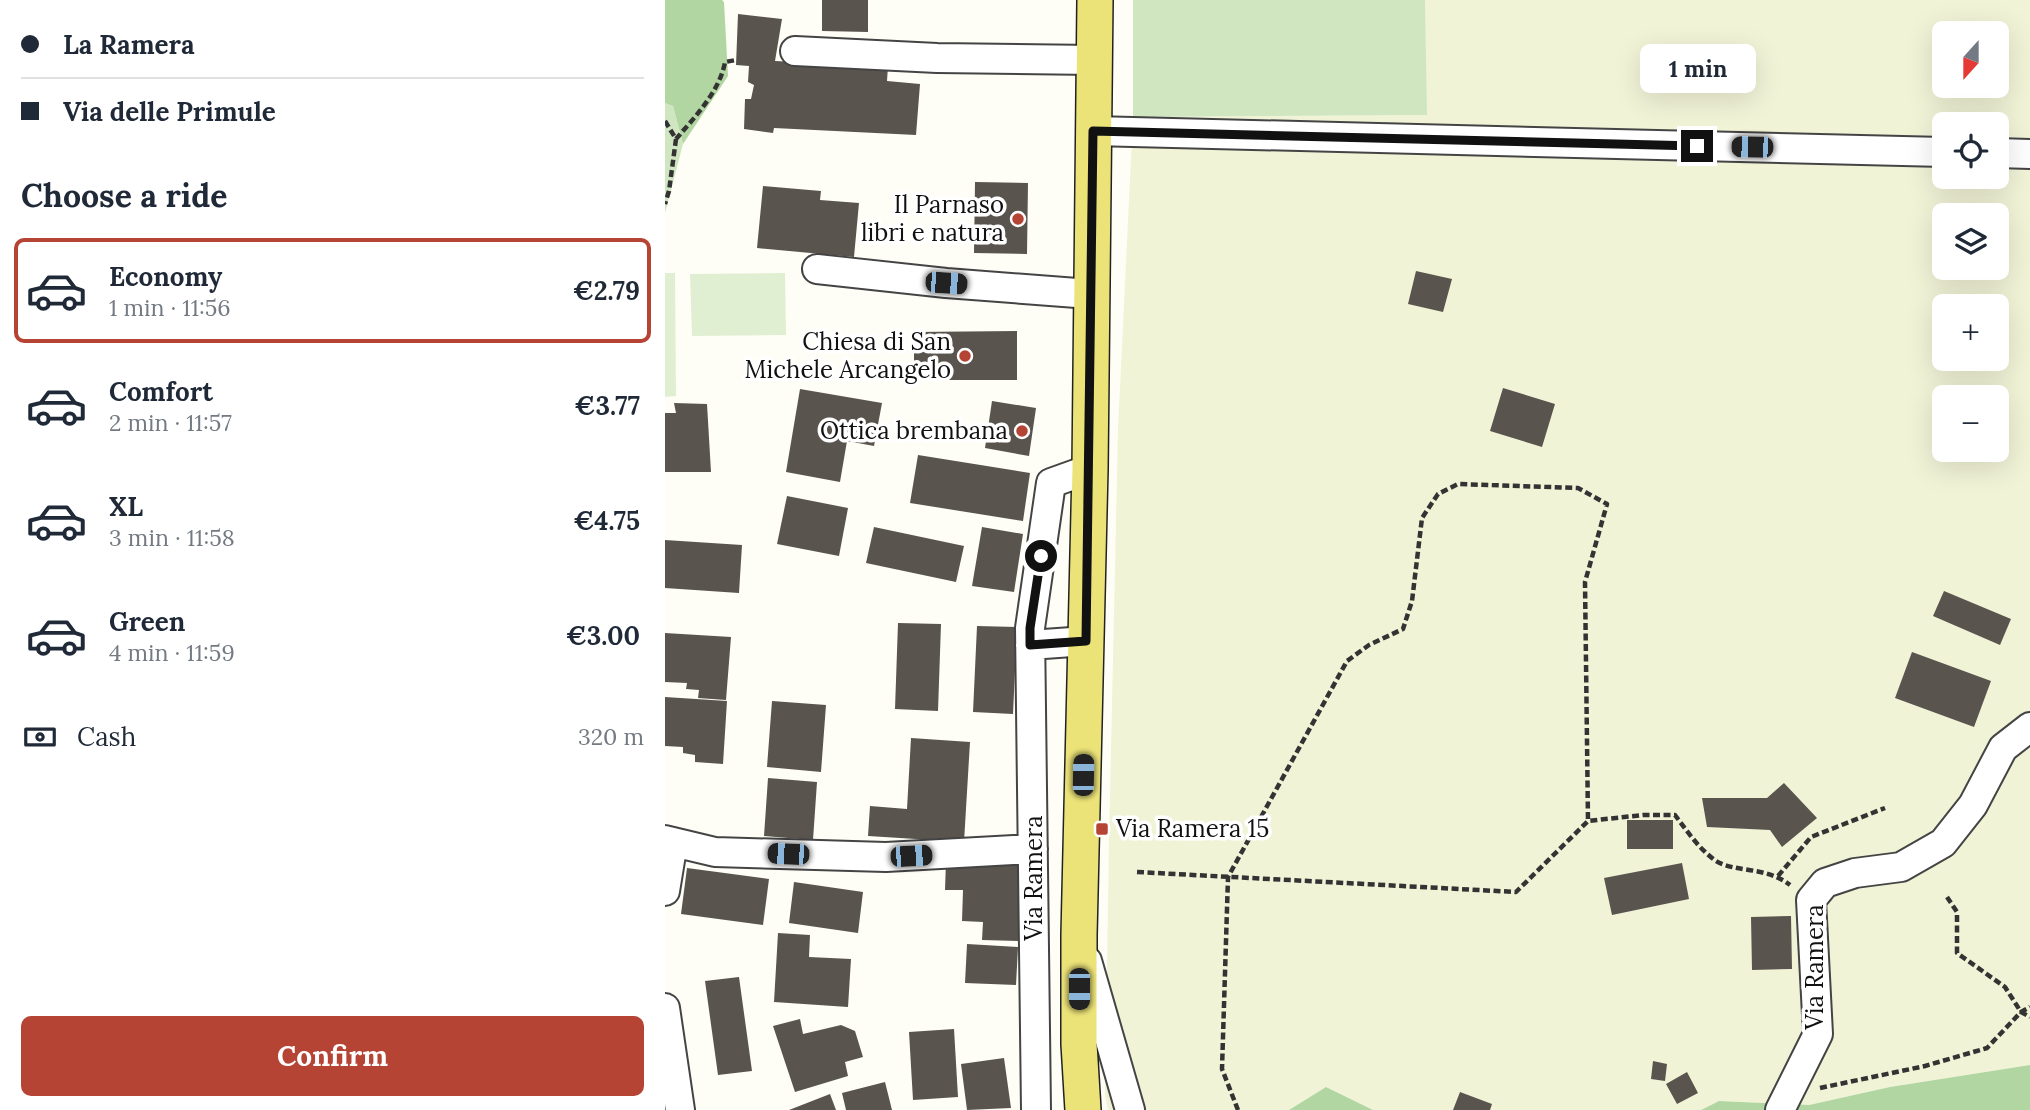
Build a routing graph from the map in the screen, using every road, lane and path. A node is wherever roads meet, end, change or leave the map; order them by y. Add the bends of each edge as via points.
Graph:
1 (1095, 0) edge
2 (795, 51) dead end
3 (736, 60) dead end
4 (1095, 60) junction
5 (665, 121) edge
6 (1093, 131) junction
7 (676, 139) junction
8 (1932, 152) edge
9 (2009, 153) edge
10 (2030, 154) edge
11 (665, 204) edge
12 (817, 269) dead end
13 (1090, 294) junction
14 (1090, 470) junction
15 (1030, 637) junction
16 (1086, 641) junction
17 (2030, 727) edge
18 (1885, 808) dead end
19 (1588, 821) junction
20 (669, 841) edge
21 (1034, 849) junction
22 (1137, 872) dead end
23 (1779, 876) junction
24 (1228, 877) junction
25 (665, 891) edge
26 (1947, 897) dead end
27 (1811, 900) junction
28 (1079, 934) junction
29 (2030, 1007) edge
30 (665, 1008) edge
31 (2021, 1012) junction
32 (2030, 1017) edge
33 (1786, 1098) edge
34 (680, 1110) edge
35 (1036, 1110) edge
36 (1083, 1110) edge
37 (1130, 1110) edge
38 (1238, 1110) edge

1 - 4 main road, Via Ramera
2 - 4 street
3 - 7 path via 725,62 700,110
4 - 6 main road, Via Ramera
5 - 7 path
6 - 8 street
6 - 13 main road, Via Ramera
7 - 11 path
9 - 10 street
12 - 13 street
13 - 14 main road, Via Ramera
14 - 15 street, Via Ramera via 1051,483
14 - 16 main road, Via Ramera
15 - 16 street
15 - 21 street, Via Ramera
16 - 28 main road, Via Ramera
17 - 27 street, Via Ramera via 2003,748 1973,805 1943,843 1901,867 1855,873 1825,883
18 - 23 path via 1811,837
19 - 23 path via 1675,815 1694,841 1718,862
19 - 24 path via 1516,892
19 - 24 path via 1585,582 1607,504 1578,488 1458,484 1438,494 1422,518 1412,601 1403,629 1347,661
20 - 21 street via 715,852 886,857
20 - 25 street
21 - 35 street, Via Ramera
22 - 24 path
23 - 27 path
24 - 38 path via 1222,1069
26 - 31 path via 1957,912 1957,953 2005,987
27 - 33 street, Via Ramera via 1818,1034
28 - 36 main road, Via Ramera
28 - 37 street, Via Ramera
29 - 31 path
30 - 34 street
31 - 32 path
31 - 33 path via 1987,1048

